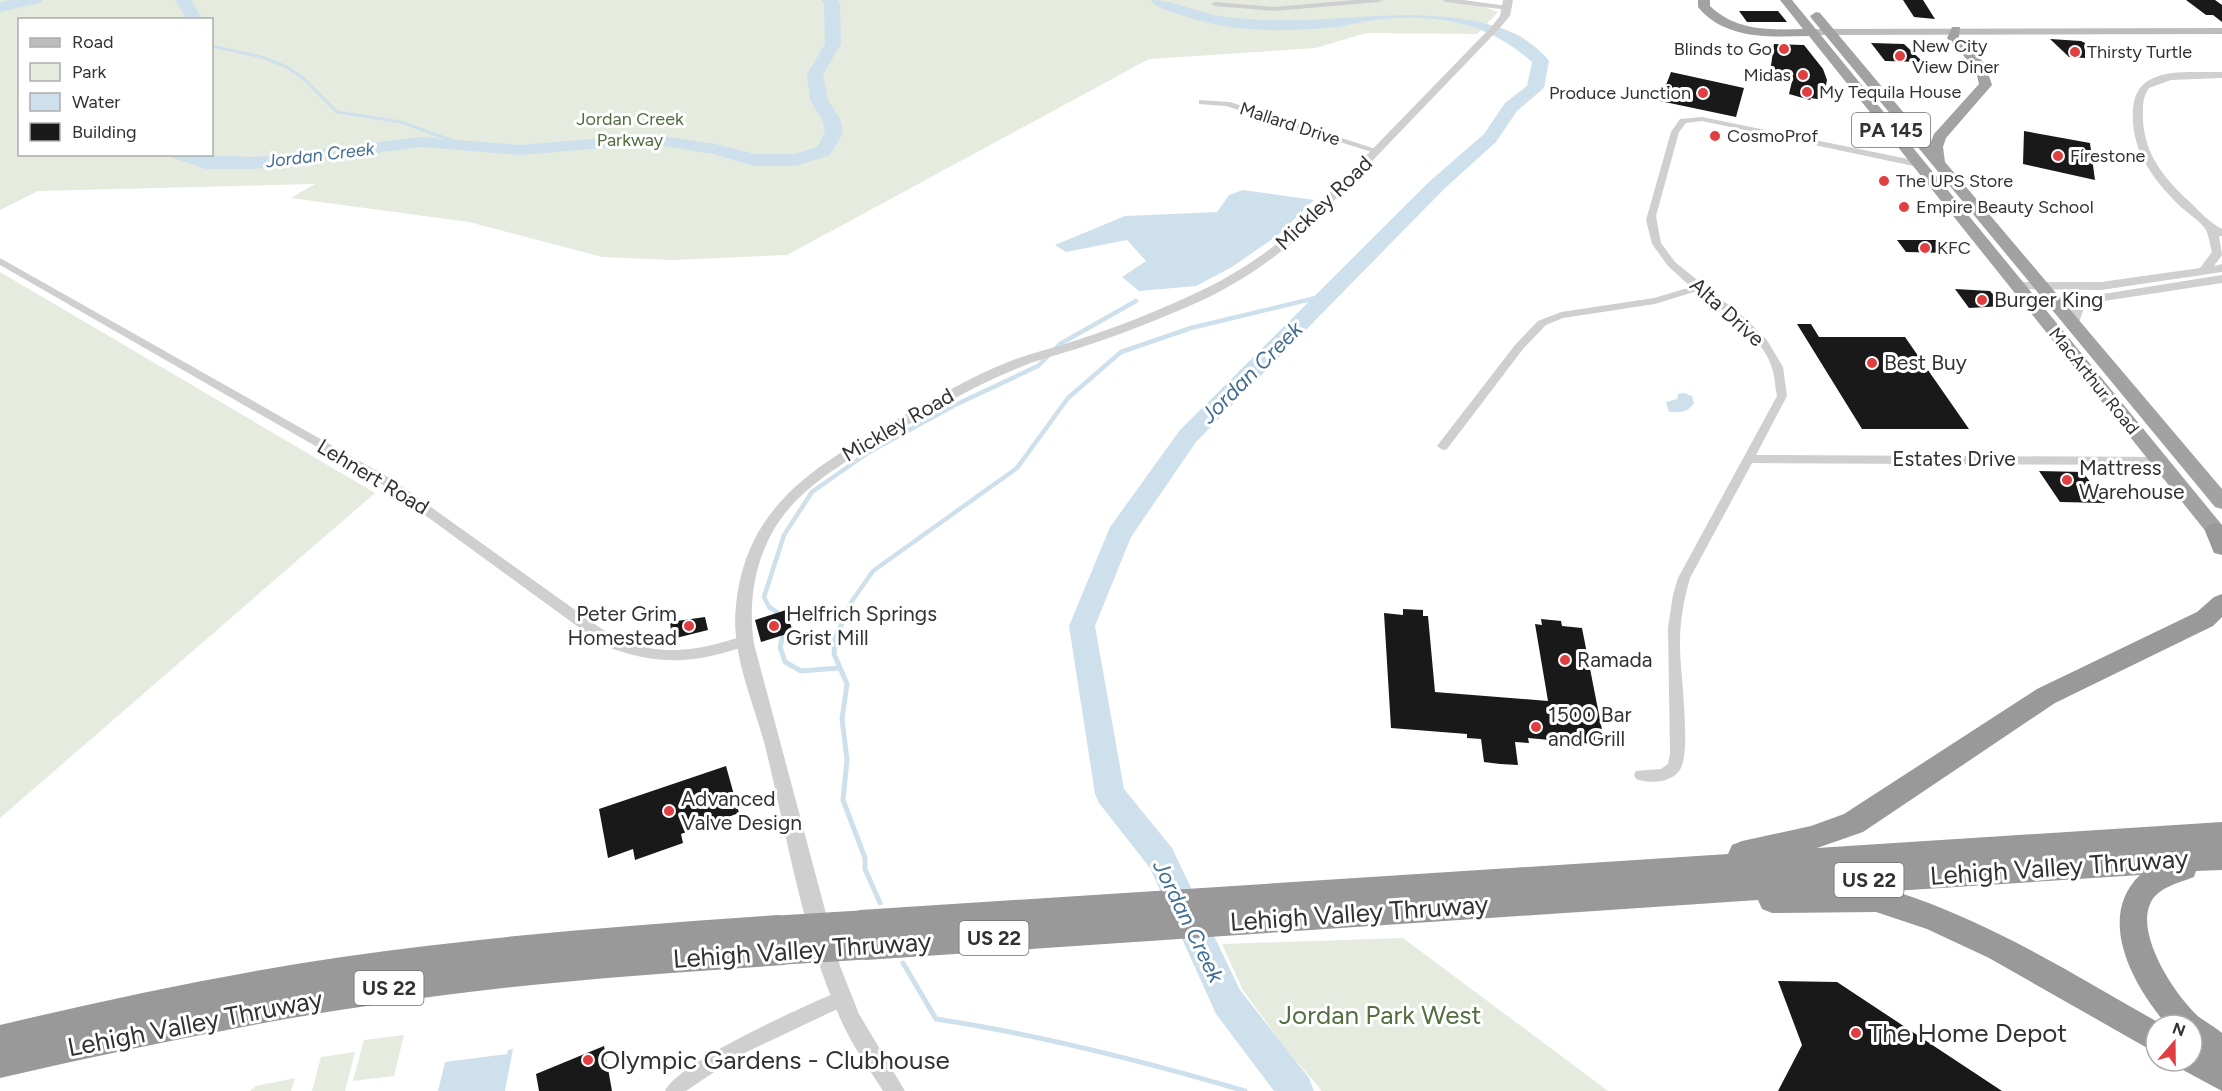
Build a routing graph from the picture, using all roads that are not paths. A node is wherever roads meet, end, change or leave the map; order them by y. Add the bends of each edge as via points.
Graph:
1 (1379, 0) edge
2 (1446, 0) edge
3 (1704, 0) edge
4 (1786, 0) edge
5 (1803, 0) edge
6 (1215, 4) dead end
7 (1507, 8) edge
8 (1956, 30) junction
9 (2222, 31) edge
10 (1813, 32) junction
11 (1830, 32) junction
12 (2222, 75) edge
13 (1202, 102) dead end
14 (1377, 152) junction
15 (1918, 164) junction
16 (1939, 165) junction
17 (2217, 234) edge
18 (0, 261) edge
19 (2222, 268) edge
20 (2204, 276) junction
21 (2222, 279) edge
22 (2222, 285) edge
23 (2018, 286) junction
24 (2041, 286) junction
25 (1700, 287) junction
26 (2073, 325) junction
27 (1443, 446) dead end
28 (1750, 459) junction
29 (2159, 460) junction
30 (2222, 502) edge
31 (2220, 539) edge
32 (2222, 603) edge
33 (747, 640) junction
34 (1641, 775) dead end
35 (2222, 834) edge
36 (2222, 859) edge
37 (1680, 869) junction
38 (1515, 903) junction
39 (1323, 904) junction
40 (782, 940) junction
41 (842, 998) junction
42 (2176, 1013) edge
43 (2144, 1031) edge
44 (2204, 1038) edge
45 (0, 1040) edge
46 (2222, 1052) edge
47 (0, 1063) edge
48 (2204, 1065) edge
49 (2222, 1075) edge
50 (673, 1091) edge
51 (895, 1091) edge

1 - 6 street via 1274,9
2 - 7 street
3 - 10 highway via 1712,17 1733,27 1762,33
4 - 10 highway, MacArthur Road / PA 145
5 - 11 highway, MacArthur Road / PA 145
7 - 14 street, Mickley Road via 1482,42
8 - 9 main road
8 - 11 main road
8 - 16 highway via 1953,38 1981,67 1986,85 1939,137
10 - 11 main road
10 - 15 highway, MacArthur Road / PA 145
11 - 16 highway, MacArthur Road / PA 145
12 - 17 street via 2165,79 2146,86 2139,94 2137,112 2142,150 2154,172
13 - 14 street, Mallard Drive via 1227,104
14 - 33 street, Mickley Road via 1297,233 1256,266 1209,292 964,387 805,482 764,532 752,561 743,606
15 - 23 highway, MacArthur Road / PA 145
15 - 25 street, Alta Drive via 1712,121 1683,121 1675,132 1650,219 1666,257
16 - 24 highway, MacArthur Road / PA 145
17 - 20 street via 2218,252
18 - 33 street, Lehnert Road via 389,483 608,641 639,653 681,658
19 - 20 street
20 - 21 street
20 - 22 street
20 - 24 street via 2101,286
20 - 26 street via 2088,300 2078,306
23 - 24 street
23 - 29 highway, MacArthur Road / PA 145
24 - 26 highway, MacArthur Road / PA 145
25 - 27 street via 1655,301 1567,314 1542,323
25 - 28 street, Alta Drive via 1752,330 1780,372 1779,407
26 - 30 highway, MacArthur Road / PA 145
28 - 29 street, Estates Drive
28 - 34 street, Alta Drive via 1677,597 1672,633 1678,743 1674,767 1663,775
29 - 31 highway, MacArthur Road / PA 145
32 - 37 highway via 2205,619 2046,696 1853,823 1811,838
33 - 41 street, Mickley Road via 815,911
35 - 37 highway, Lehigh Valley Thruway / US 22
36 - 38 highway, Lehigh Valley Thruway / US 22
36 - 42 highway via 2156,876 2142,891 2134,909 2133,929 2144,966
37 - 39 highway, Lehigh Valley Thruway / US 22
38 - 39 highway, Lehigh Valley Thruway / US 22
38 - 43 highway via 1876,899 1975,935
39 - 40 highway, Lehigh Valley Thruway / US 22, bridge
40 - 45 highway, Lehigh Valley Thruway / US 22 via 555,946 348,971 140,1009
40 - 47 highway, Lehigh Valley Thruway / US 22 via 354,993 188,1022
41 - 50 street via 724,1054
41 - 51 street, Mickley Road via 863,1041
44 - 46 highway
48 - 49 highway

